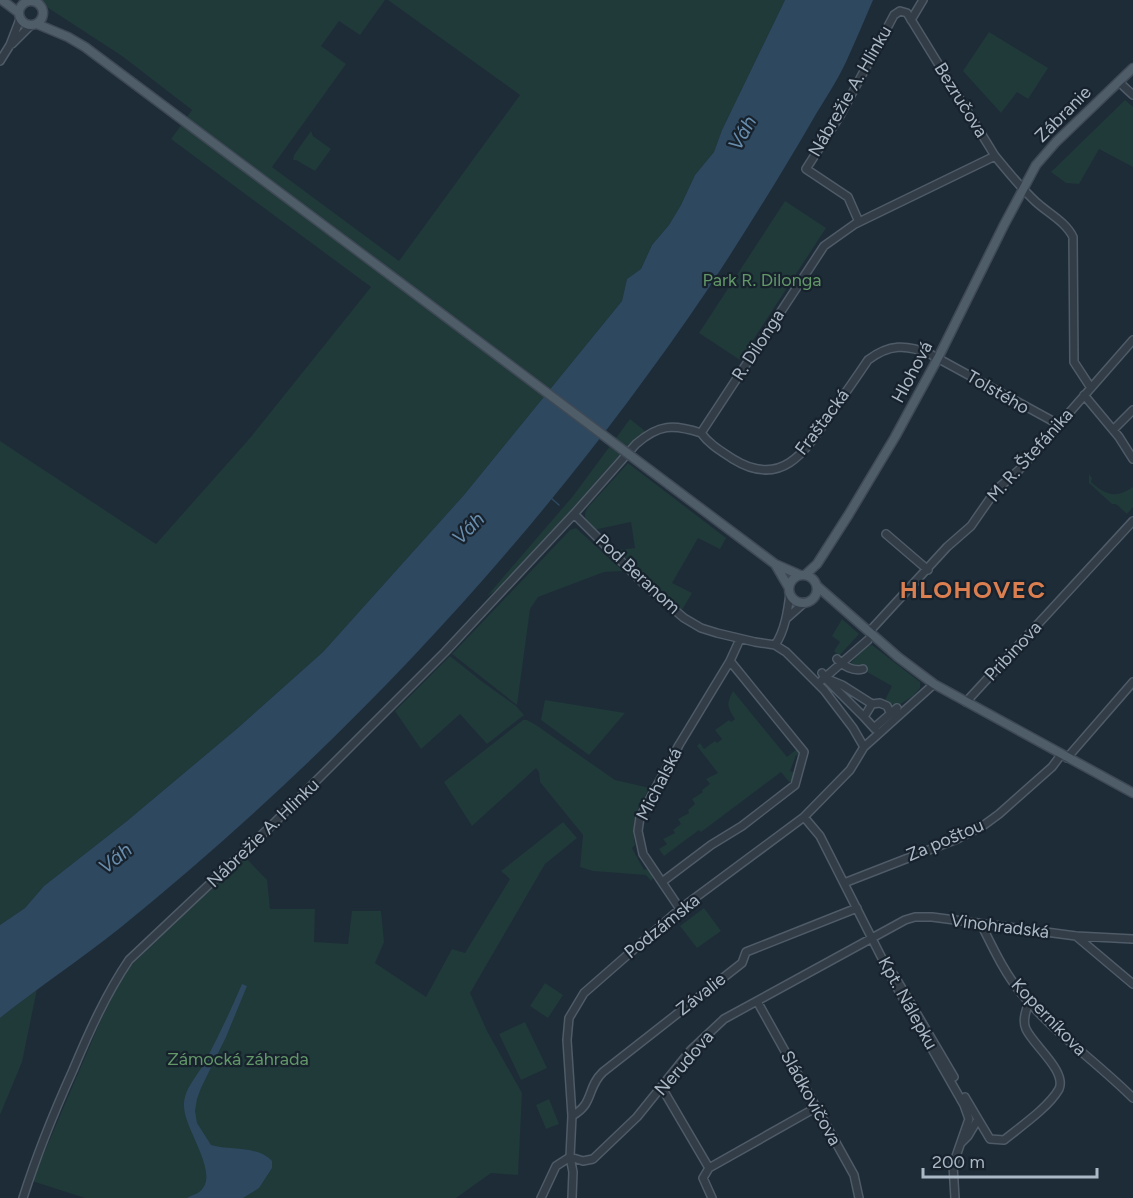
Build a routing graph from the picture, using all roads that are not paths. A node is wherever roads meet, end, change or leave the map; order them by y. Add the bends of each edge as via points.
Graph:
1 (2, 0) edge
2 (922, 0) edge
3 (20, 2) edge
4 (900, 11) joint
5 (19, 16) junction
6 (43, 16) junction
7 (911, 20) junction
8 (34, 25) junction
9 (68, 37) junction
10 (10, 45) junction
11 (0, 62) edge
12 (1133, 68) edge
13 (1119, 82) junction
14 (1133, 95) edge
15 (995, 156) junction
16 (1023, 189) junction
17 (859, 222) junction
18 (1133, 340) edge
19 (938, 358) junction
20 (1091, 388) junction
21 (1084, 395) junction
22 (1133, 410) edge
23 (1058, 424) junction
24 (1113, 430) junction
25 (701, 434) junction
26 (1133, 459) edge
27 (574, 514) junction
28 (1133, 520) edge
29 (886, 534) dead end
30 (775, 564) junction
31 (817, 564) junction
32 (928, 570) junction
33 (802, 575) junction
34 (815, 583) junction
35 (790, 590) junction
36 (808, 601) junction
37 (835, 602) junction
38 (785, 620) junction
39 (868, 636) junction
40 (740, 639) junction
41 (775, 645) junction
42 (730, 661) junction
43 (839, 661) junction
44 (863, 669) dead end
45 (934, 684) junction
46 (1132, 685) edge
47 (841, 689) junction
48 (962, 700) junction
49 (872, 704) junction
50 (864, 717) junction
51 (864, 747) junction
52 (1064, 756) junction
53 (1133, 793) edge
54 (804, 817) junction
55 (662, 882) junction
56 (844, 883) junction
57 (857, 908) junction
58 (680, 909) junction
59 (981, 924) junction
60 (1076, 936) junction
61 (872, 939) junction
62 (1133, 939) edge
63 (888, 968) junction
64 (1133, 984) edge
65 (757, 1001) junction
66 (1029, 1002) junction
67 (662, 1088) junction
68 (1133, 1098) edge
69 (817, 1107) junction
70 (572, 1116) junction
71 (978, 1119) junction
72 (959, 1145) junction
73 (570, 1156) junction
74 (709, 1168) junction
75 (23, 1198) edge
76 (541, 1198) edge
77 (572, 1198) edge
78 (712, 1198) edge
79 (859, 1198) edge
80 (955, 1198) edge

1 - 5 main road
2 - 7 street
3 - 5 main road
3 - 6 main road via 38,4
4 - 7 street, Bezručova
4 - 17 street, Nábrežie A. Hlinku via 894,15 841,114 806,169 848,197
5 - 8 main road via 24,23
5 - 10 street
6 - 8 main road
6 - 9 main road
7 - 15 street, Bezručova
8 - 9 main road
8 - 10 street
9 - 30 main road, bridge
10 - 11 street
12 - 13 main road, Zábranie
13 - 14 street
13 - 16 main road, Zábranie via 1048,151
15 - 16 street, Bezručova
15 - 17 street, R. Dilonga
16 - 19 main road, Hlohová
16 - 20 street, Bezručova via 1073,237 1074,362
17 - 25 street, R. Dilonga via 836,236 813,261
18 - 20 street, M. R. Štefánika
19 - 23 street, Tolstého
19 - 25 street, Fraštacká via 910,348 879,352 868,360 805,451 780,467 760,469 741,464 710,445
19 - 31 main road, Hlohová via 896,437
20 - 21 street, M. R. Štefánika
21 - 23 street, M. R. Štefánika
21 - 24 street
22 - 24 street
23 - 32 street, M. R. Štefánika
24 - 26 street
25 - 27 street, Nábrežie A. Hlinku via 682,427 663,427 647,434
27 - 40 street, Pod Beranom via 676,612 702,628
27 - 75 street, Nábrežie A. Hlinku via 445,652 272,826 129,960 85,1041 43,1138
28 - 48 street, Pribinova
29 - 32 street
30 - 33 main road
30 - 35 main road
31 - 33 main road, Hlohová
31 - 34 main road, Hlohová
32 - 39 street, M. R. Štefánika
33 - 34 main road
33 - 35 main road via 792,580
34 - 36 main road via 816,594
34 - 37 main road
35 - 36 main road via 795,600
35 - 38 street
36 - 37 main road
36 - 38 street
37 - 39 main road
38 - 41 street
39 - 43 street, M. R. Štefánika
39 - 45 main road
40 - 41 street, Pod Beranom
40 - 42 street, Michalská
41 - 51 street via 824,690
42 - 55 street, Michalská via 638,823 643,854
42 - 55 street, Podzámska via 804,753 795,785
43 - 44 street via 858,671
43 - 47 street, M. R. Štefánika via 823,677
45 - 48 main road
45 - 51 street, Podzámska
46 - 52 street, Za poštou
47 - 49 street
47 - 50 street
48 - 52 main road
49 - 50 street
49 - 50 street via 891,707 874,728
51 - 54 street, Podzámska via 850,770
52 - 53 main road
52 - 56 street, Za poštou via 984,825
54 - 56 street, Kpt. Nálepku via 820,836
54 - 58 street, Podzámska
55 - 58 street, Michalská
56 - 57 street, Kpt. Nálepku
57 - 61 street, Kpt. Nálepku
57 - 70 street, Závalie via 746,952 742,963 596,1078 583,1110
58 - 70 street, Podzámska via 584,993 569,1018
59 - 60 street, Vinohradská
59 - 61 street, Vinohradská via 915,917
59 - 66 street, Koperníkova via 1003,967
60 - 62 street, Vinohradská
60 - 64 street
61 - 63 street, Kpt. Nálepku
61 - 65 street, Nerudova
63 - 71 street via 900,981
63 - 72 street, Kpt. Nálepku via 964,1105 969,1119
65 - 67 street, Nerudova via 724,1019 691,1050
65 - 69 street, Sládkovičova
66 - 68 street, Koperníkova
66 - 71 street via 1025,1028 1060,1075 1059,1088 1004,1140 990,1139
67 - 73 street, Nerudova via 592,1159 583,1161
67 - 74 street
69 - 74 street
69 - 79 street, Sládkovičova via 854,1175
70 - 73 street, Podzámska
71 - 72 street
72 - 80 street, Kpt. Nálepku via 952,1164
73 - 76 street via 556,1166
73 - 77 street, Podzámska
74 - 78 street via 703,1178

